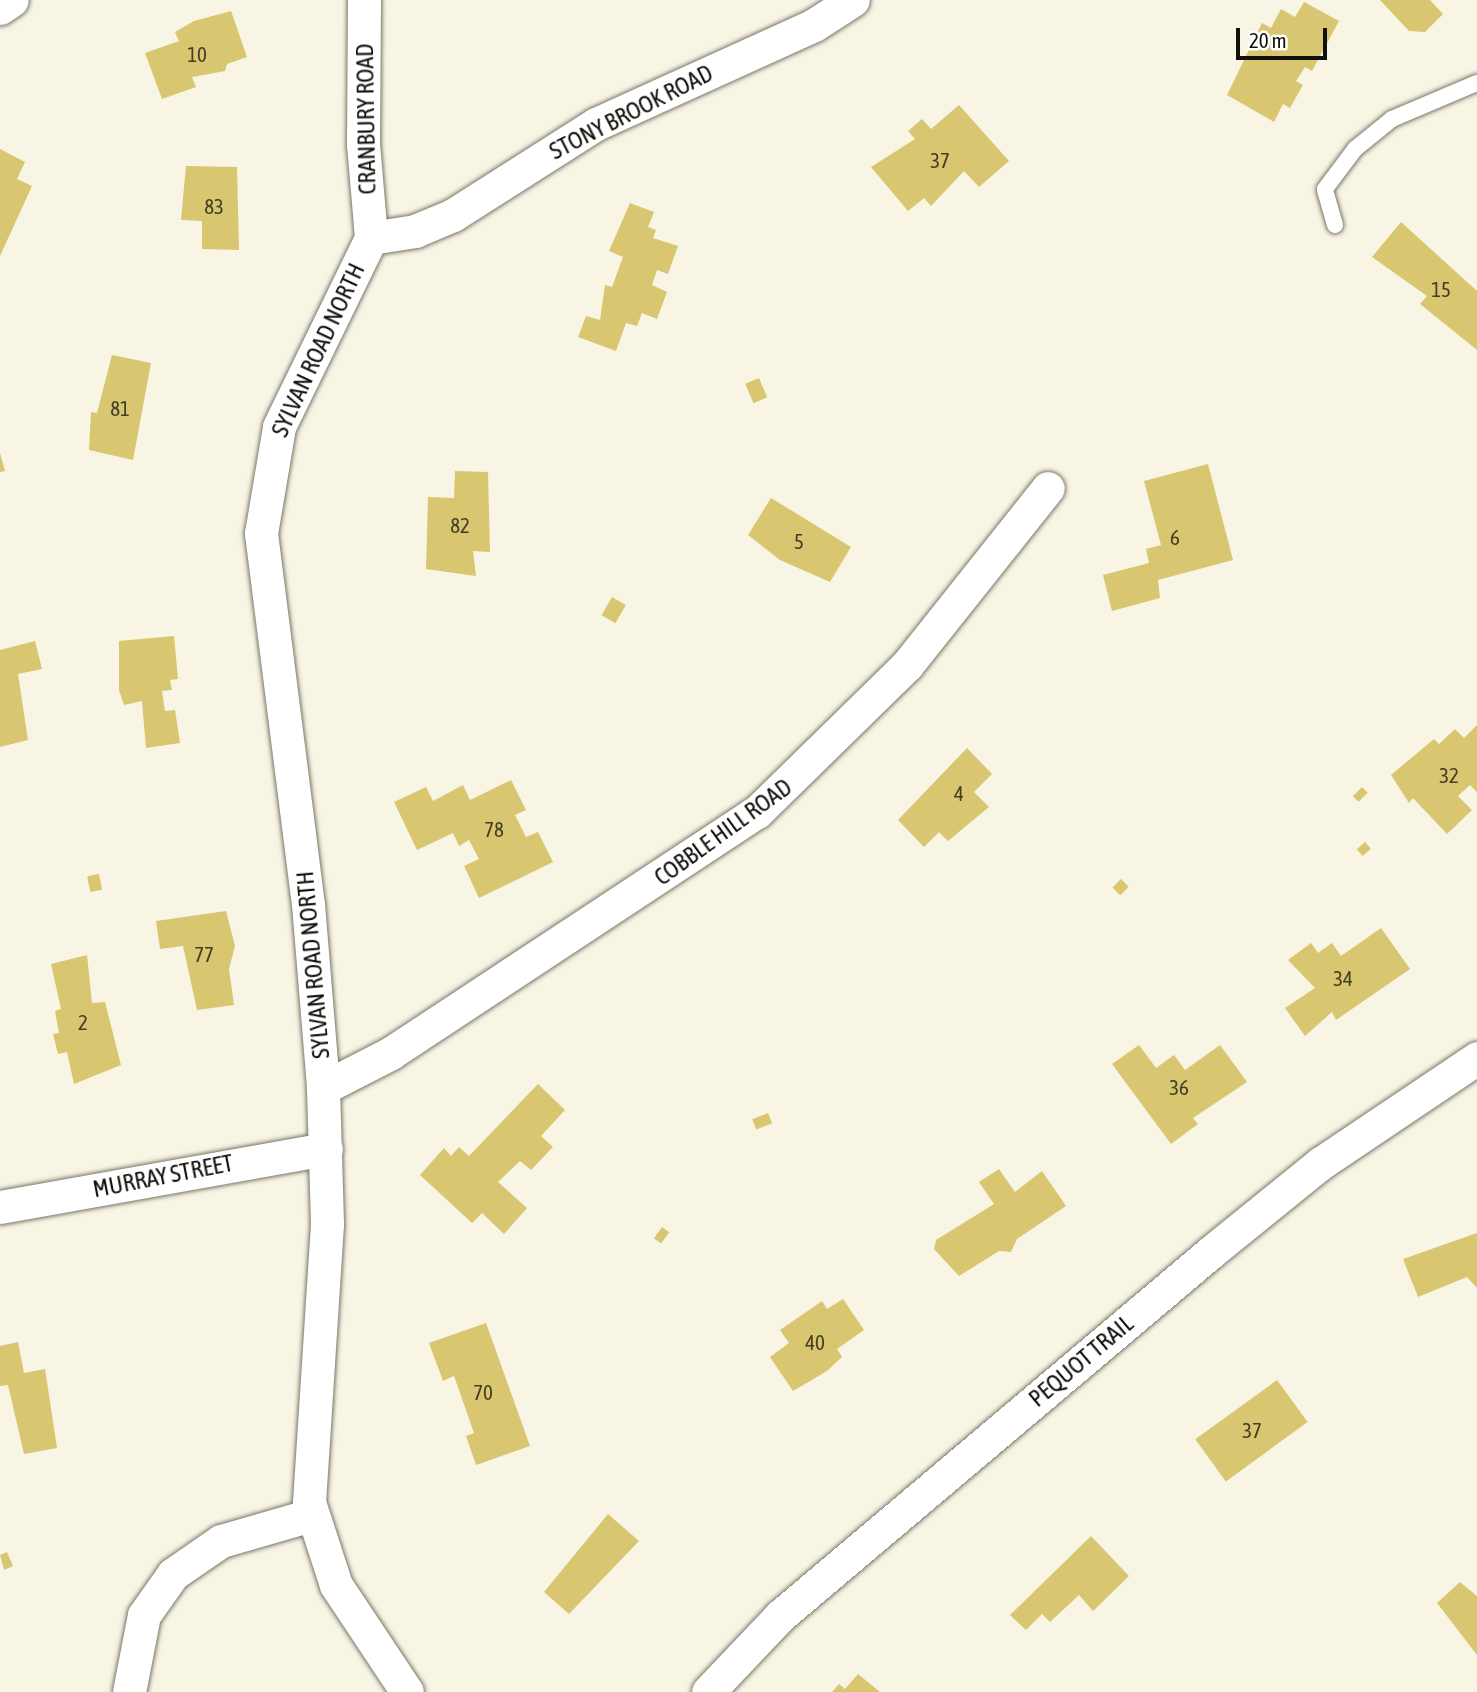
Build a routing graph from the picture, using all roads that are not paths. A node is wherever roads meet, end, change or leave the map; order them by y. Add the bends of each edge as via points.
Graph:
1 (12, 0) edge
2 (364, 0) edge
3 (852, 0) edge
4 (0, 8) edge
5 (1477, 83) edge
6 (1335, 226) dead end
7 (371, 238) junction
8 (1048, 488) dead end
9 (1477, 1058) edge
10 (323, 1088) junction
11 (326, 1149) junction
12 (0, 1208) edge
13 (311, 1515) junction
14 (129, 1692) edge
15 (407, 1692) edge
16 (708, 1692) edge

1 - 4 street
2 - 7 street, CRANBURY ROAD via 363,144
3 - 7 street, STONY BROOK ROAD via 804,30 596,124 453,215 415,231
5 - 6 lane via 1392,119 1354,149 1325,189
7 - 10 street, SYLVAN ROAD NORTH via 279,427 261,533 310,916
8 - 10 street, COBBLE HILL ROAD via 907,665 757,812 391,1053
9 - 16 street, PEQUOT TRAIL via 1321,1163 1211,1252 780,1616
10 - 11 street, SYLVAN ROAD NORTH
11 - 12 street, MURRAY STREET
11 - 13 street, SYLVAN ROAD NORTH
13 - 14 street via 220,1541 173,1574 144,1615
13 - 15 street, SYLVAN ROAD NORTH via 336,1585

